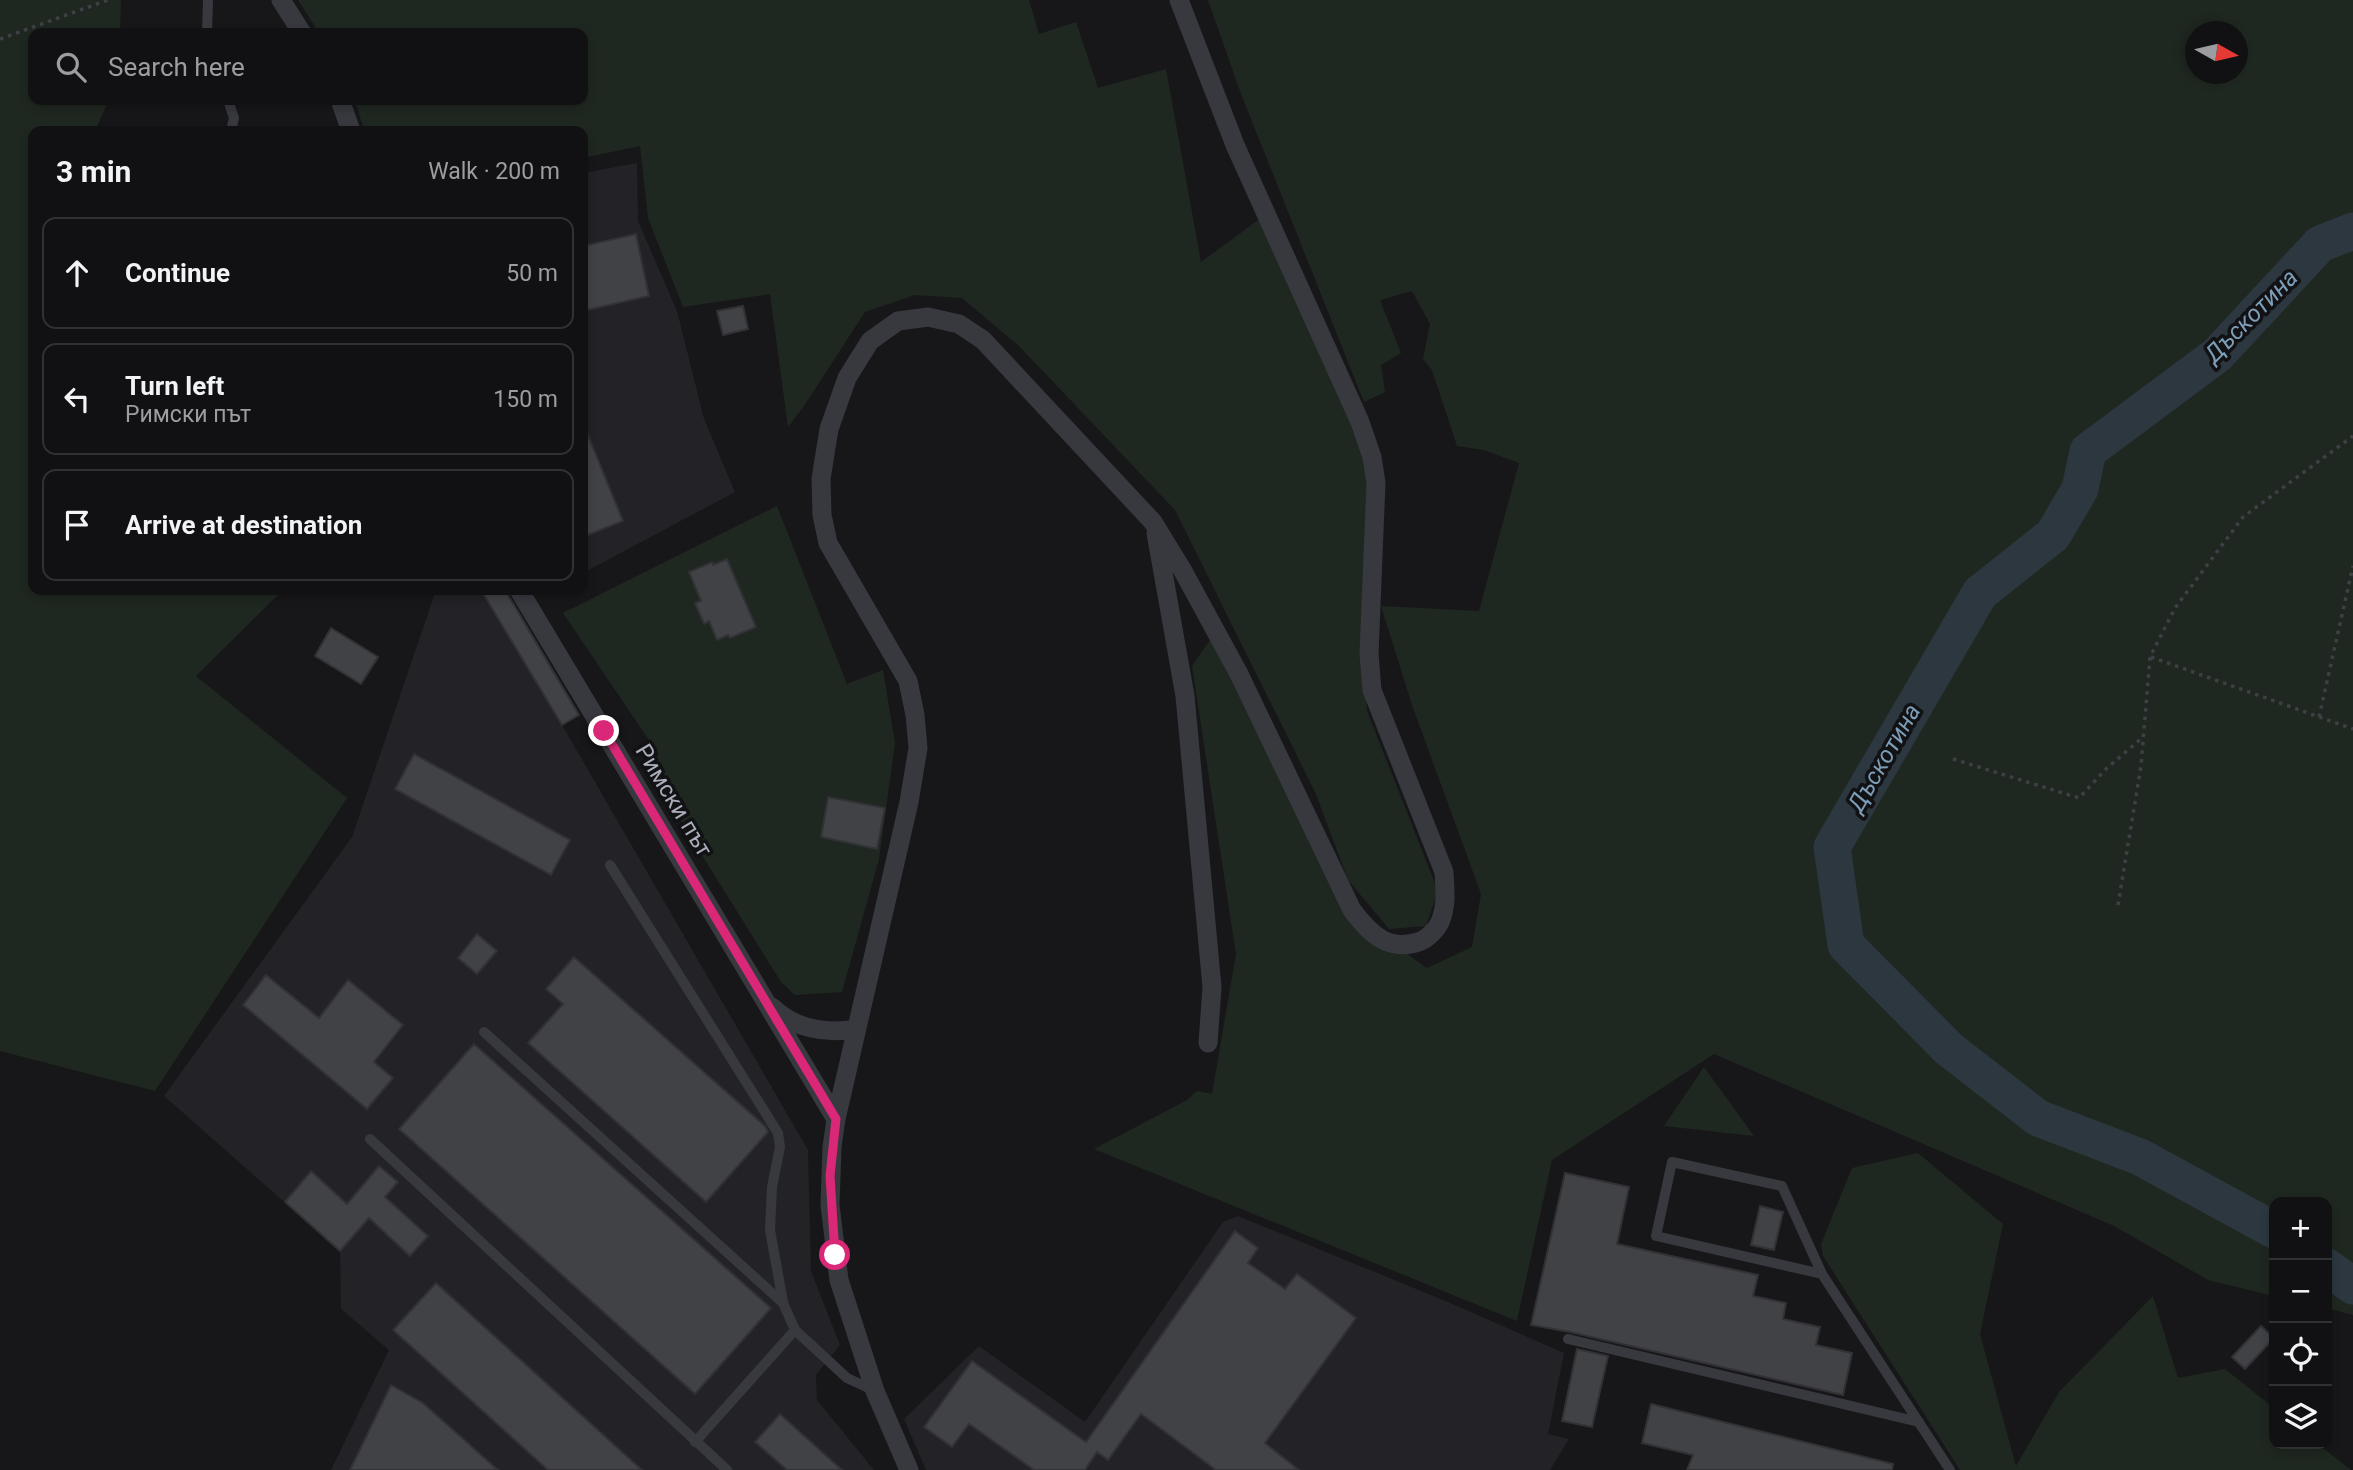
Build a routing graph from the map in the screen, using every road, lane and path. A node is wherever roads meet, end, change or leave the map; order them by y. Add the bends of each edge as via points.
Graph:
1 (108, 0) edge
2 (208, 0) edge
3 (281, 0) edge
4 (1179, 0) edge
5 (30, 28) edge
6 (207, 28) edge
7 (299, 28) edge
8 (28, 29) edge
9 (0, 39) edge
10 (230, 105) edge
11 (342, 105) edge
12 (232, 126) edge
13 (349, 126) edge
14 (2353, 436) edge
15 (1153, 522) junction
16 (2353, 566) edge
17 (522, 595) edge
18 (2150, 657) junction
19 (2319, 717) junction
20 (2353, 729) edge
21 (2143, 737) junction
22 (1953, 759) dead end
23 (610, 865) dead end
24 (2118, 905) dead end
25 (765, 1000) junction
26 (856, 1029) junction
27 (484, 1032) dead end
28 (1208, 1043) dead end
29 (836, 1119) junction
30 (370, 1139) dead end
31 (1822, 1274) junction
32 (783, 1303) junction
33 (795, 1330) junction
34 (1568, 1339) dead end
35 (875, 1391) junction
36 (1919, 1422) junction
37 (695, 1442) junction
38 (726, 1470) edge
39 (909, 1470) edge
40 (1950, 1470) edge

1 - 5 path
2 - 6 lane
3 - 7 street
4 - 15 street via 1235,145 1372,457 1376,484 1369,654 1372,690 1444,872 1446,896 1440,923 1426,939 1406,946 1386,942 1366,930 1352,910 1239,674
8 - 9 path
10 - 12 lane
11 - 13 street
14 - 18 path via 2243,517 2175,608
15 - 26 street via 983,340 960,324 928,317 898,321 870,341 847,378 829,429 821,479 822,515 828,542 908,681 918,748
15 - 28 street via 1185,696 1212,987
16 - 19 path
17 - 25 street, Римски път
18 - 19 path
18 - 21 path
19 - 20 path
21 - 22 path via 2079,798
21 - 24 path
23 - 32 lane via 778,1133 770,1230
25 - 26 street, Римски път via 804,1026
25 - 29 street, Римски път
26 - 29 street
27 - 32 lane
29 - 35 street via 830,1176 835,1255
30 - 37 lane
31 - 31 lane via 1782,1186 1672,1162 1656,1236
31 - 36 lane
32 - 33 lane
33 - 35 lane via 847,1378
33 - 37 lane
34 - 36 lane
35 - 39 street
36 - 40 lane
37 - 38 lane

